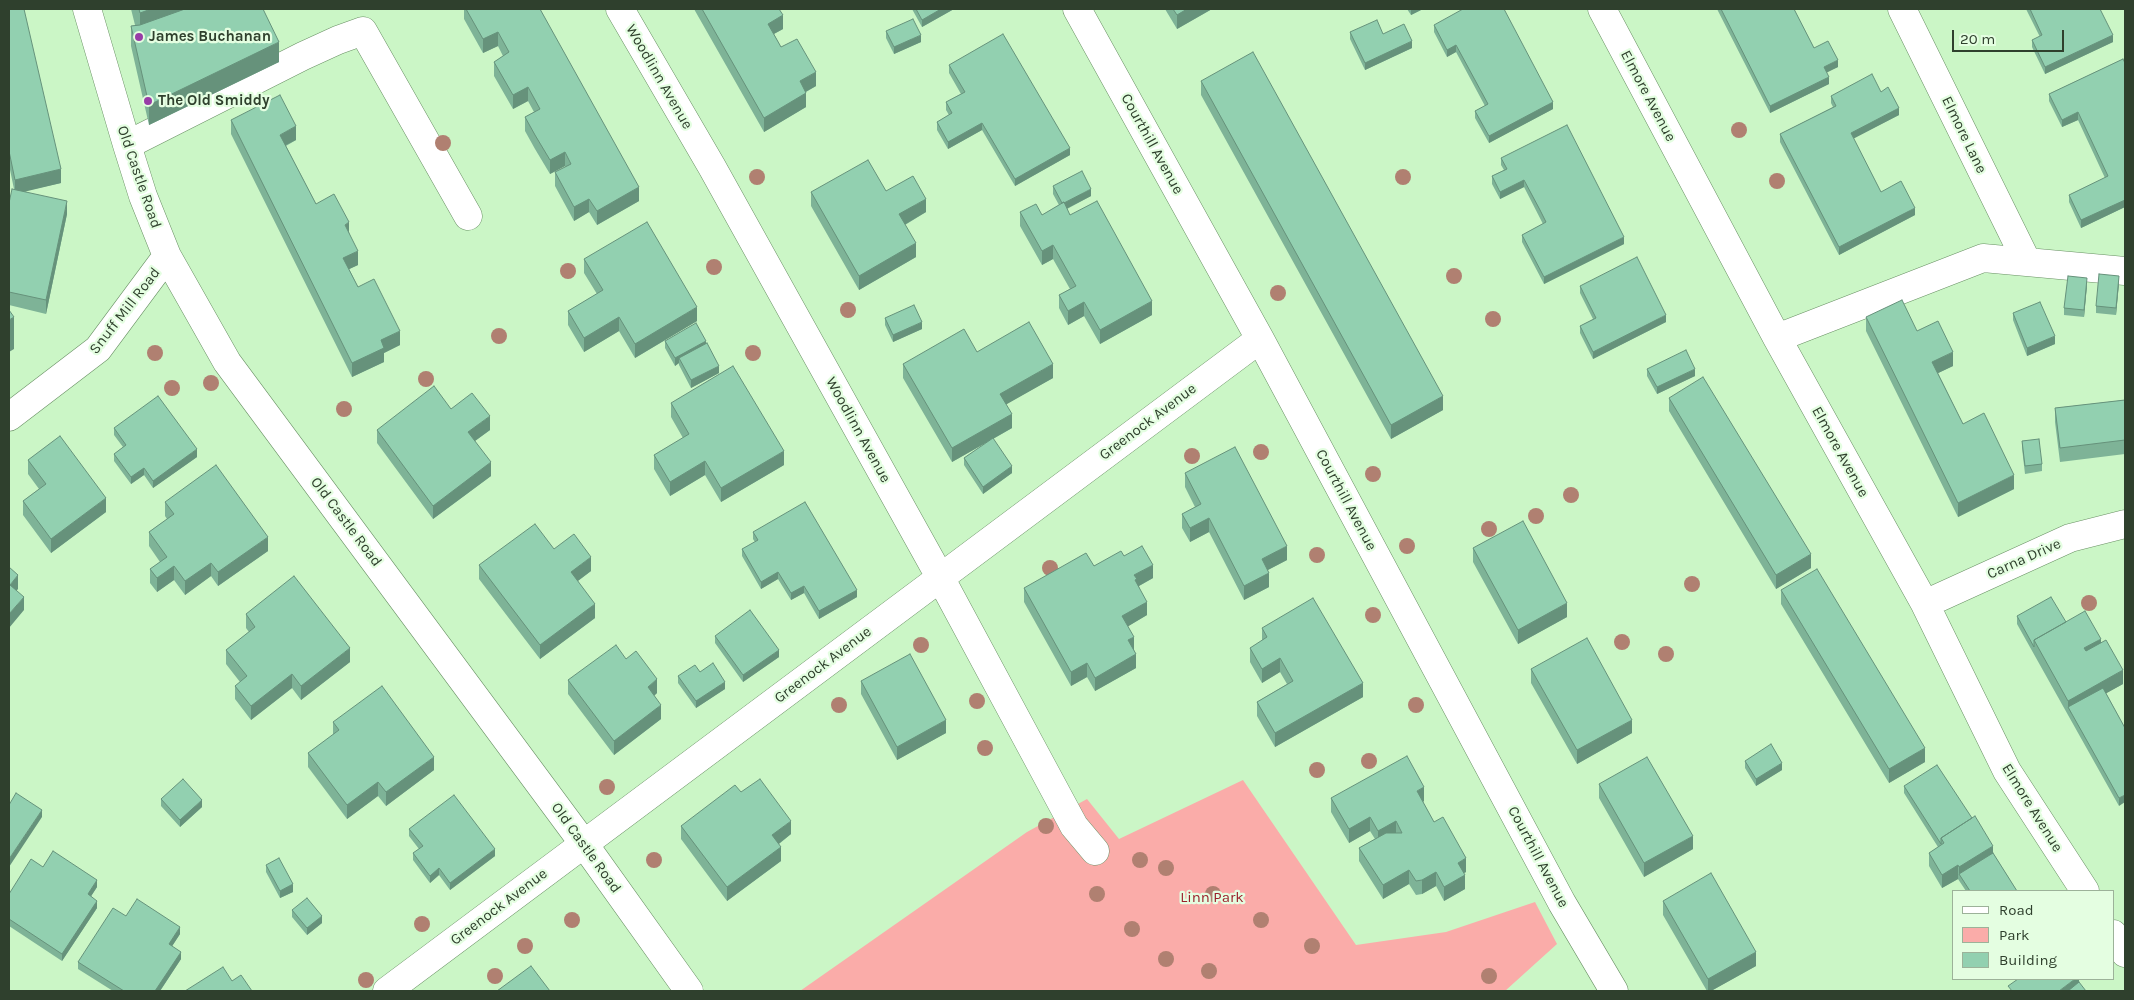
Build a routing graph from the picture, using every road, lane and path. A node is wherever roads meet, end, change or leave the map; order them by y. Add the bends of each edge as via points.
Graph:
1 (87, 9) edge
2 (620, 9) edge
3 (1077, 9) edge
4 (1602, 9) edge
5 (1902, 9) edge
6 (127, 145) junction
7 (468, 216) dead end
8 (167, 256) junction
9 (2026, 262) junction
10 (2125, 271) edge
11 (1777, 338) junction
12 (1260, 339) junction
13 (9, 418) edge
14 (2125, 524) edge
15 (940, 577) junction
16 (1925, 604) junction
17 (584, 844) junction
18 (1095, 851) dead end
19 (2084, 890) edge
20 (2114, 936) edge
21 (2125, 953) edge
22 (387, 991) edge
23 (689, 991) edge
24 (1614, 991) edge

1 - 6 street, Old Castle Road
2 - 15 street, Woodlinn Avenue via 712,167
3 - 12 street, Courthill Avenue
4 - 11 street, Elmore Avenue
5 - 9 street, Elmore Lane
6 - 7 street via 303,56 363,31
6 - 8 street, Old Castle Road
8 - 13 street, Snuff Mill Road via 98,349
8 - 17 street, Old Castle Road via 227,362
9 - 10 street
9 - 11 street via 1983,258
11 - 16 street, Elmore Avenue
12 - 15 street, Greenock Avenue
12 - 24 street, Courthill Avenue via 1562,903
14 - 16 street, Carna Drive via 2070,538
15 - 17 street, Greenock Avenue
15 - 18 street, Woodlinn Avenue via 1074,826
16 - 19 street, Elmore Avenue via 2007,771
17 - 22 street, Greenock Avenue
17 - 23 street, Old Castle Road
20 - 21 street

